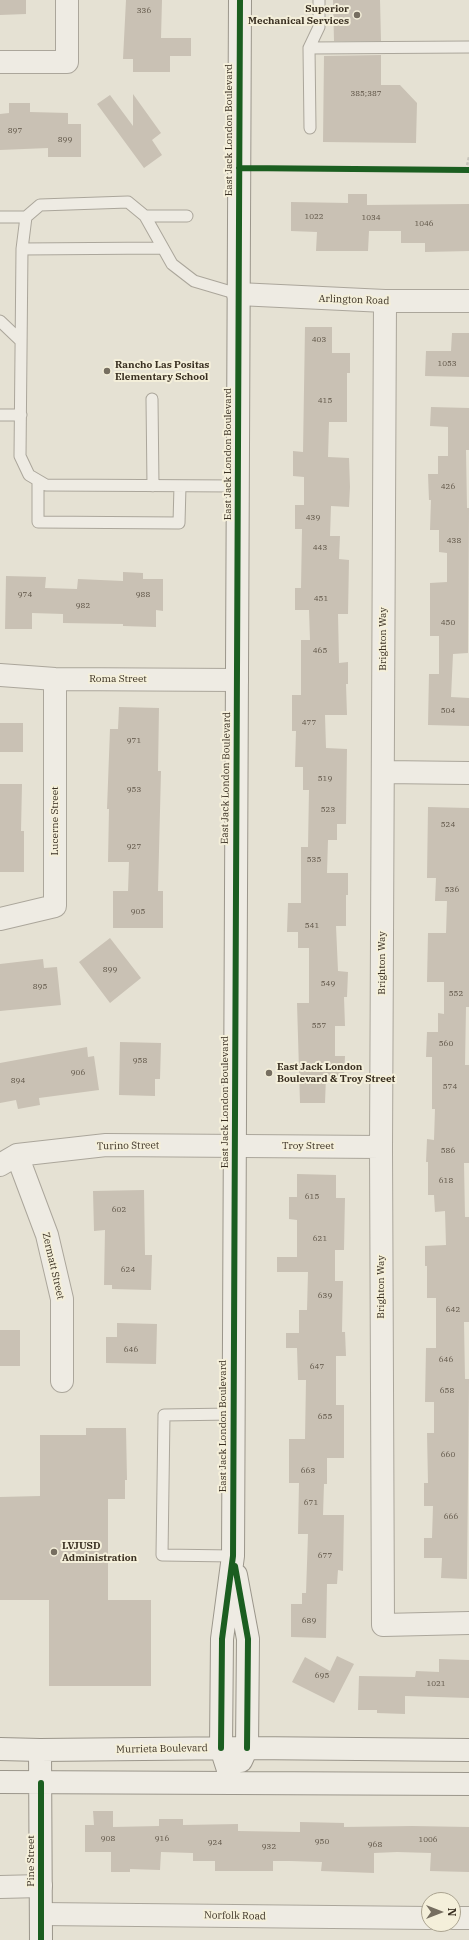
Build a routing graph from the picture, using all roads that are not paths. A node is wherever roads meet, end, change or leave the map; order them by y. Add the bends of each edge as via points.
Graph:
1 (67, 0) edge
2 (240, 0) edge
3 (319, 0) edge
4 (469, 47) edge
5 (309, 48) junction
6 (0, 62) edge
7 (310, 128) dead end
8 (145, 216) junction
9 (187, 216) dead end
10 (0, 217) edge
11 (26, 217) junction
12 (163, 248) junction
13 (22, 249) junction
14 (238, 294) junction
15 (385, 301) junction
16 (469, 301) edge
17 (0, 321) edge
18 (21, 341) junction
19 (152, 399) dead end
20 (0, 415) edge
21 (20, 415) junction
22 (38, 480) junction
23 (153, 486) junction
24 (180, 486) junction
25 (237, 486) junction
26 (0, 675) edge
27 (55, 679) junction
28 (237, 680) junction
29 (382, 772) junction
30 (469, 773) edge
31 (0, 918) edge
32 (234, 1146) junction
33 (381, 1146) junction
34 (9, 1160) edge
35 (62, 1381) dead end
36 (233, 1414) junction
37 (233, 1556) junction
38 (469, 1623) edge
39 (0, 1748) edge
40 (220, 1748) junction
41 (247, 1748) junction
42 (40, 1750) junction
43 (469, 1750) edge
44 (0, 1782) edge
45 (41, 1782) junction
46 (232, 1782) junction
47 (469, 1784) edge
48 (41, 1886) junction
49 (0, 1887) edge
50 (41, 1914) junction
51 (421, 1918) edge
52 (41, 1940) edge

1 - 6 street via 67,62
2 - 14 street, East Jack London Boulevard
3 - 5 lane via 319,27
4 - 5 lane
5 - 7 lane
8 - 9 lane
8 - 11 lane via 128,202 40,205
8 - 12 lane
10 - 11 lane
11 - 13 lane
12 - 13 lane
12 - 14 lane via 172,264 194,281
13 - 18 lane
14 - 15 street, Arlington Road
14 - 25 street, East Jack London Boulevard
15 - 16 street, Arlington Road
15 - 29 street, Brighton Way
17 - 18 lane
18 - 21 lane
19 - 23 lane
20 - 21 lane
21 - 22 lane via 20,456 29,475
22 - 23 lane via 46,485
22 - 24 lane via 38,522 179,523
23 - 24 lane
24 - 25 lane
25 - 28 street, East Jack London Boulevard
26 - 27 street, Roma Street
27 - 28 street, Roma Street
27 - 31 street, Lucerne Street via 55,906
28 - 32 street, East Jack London Boulevard
29 - 30 street
29 - 33 street, Brighton Way
32 - 33 street, Troy Street
32 - 34 street, Turino Street via 106,1144
32 - 36 street, East Jack London Boulevard
33 - 38 street, Brighton Way via 382,1625
34 - 35 street, Zermatt Street via 47,1235 62,1299
36 - 37 street, East Jack London Boulevard
36 - 37 lane via 164,1415 162,1555
37 - 40 street, East Jack London Boulevard via 222,1639
37 - 41 street, East Jack London Boulevard via 248,1639
39 - 42 street, Murrieta Boulevard
40 - 41 street, Murrieta Boulevard
40 - 42 street, Murrieta Boulevard
40 - 46 street, East Jack London Boulevard
41 - 43 street, Murrieta Boulevard
41 - 46 street, East Jack London Boulevard
42 - 45 street, Pine Street
44 - 45 street
45 - 46 street
45 - 48 street, Pine Street
46 - 47 street
48 - 49 street
48 - 50 street, Pine Street
50 - 51 street, Norfolk Road
50 - 52 street, Pine Street

